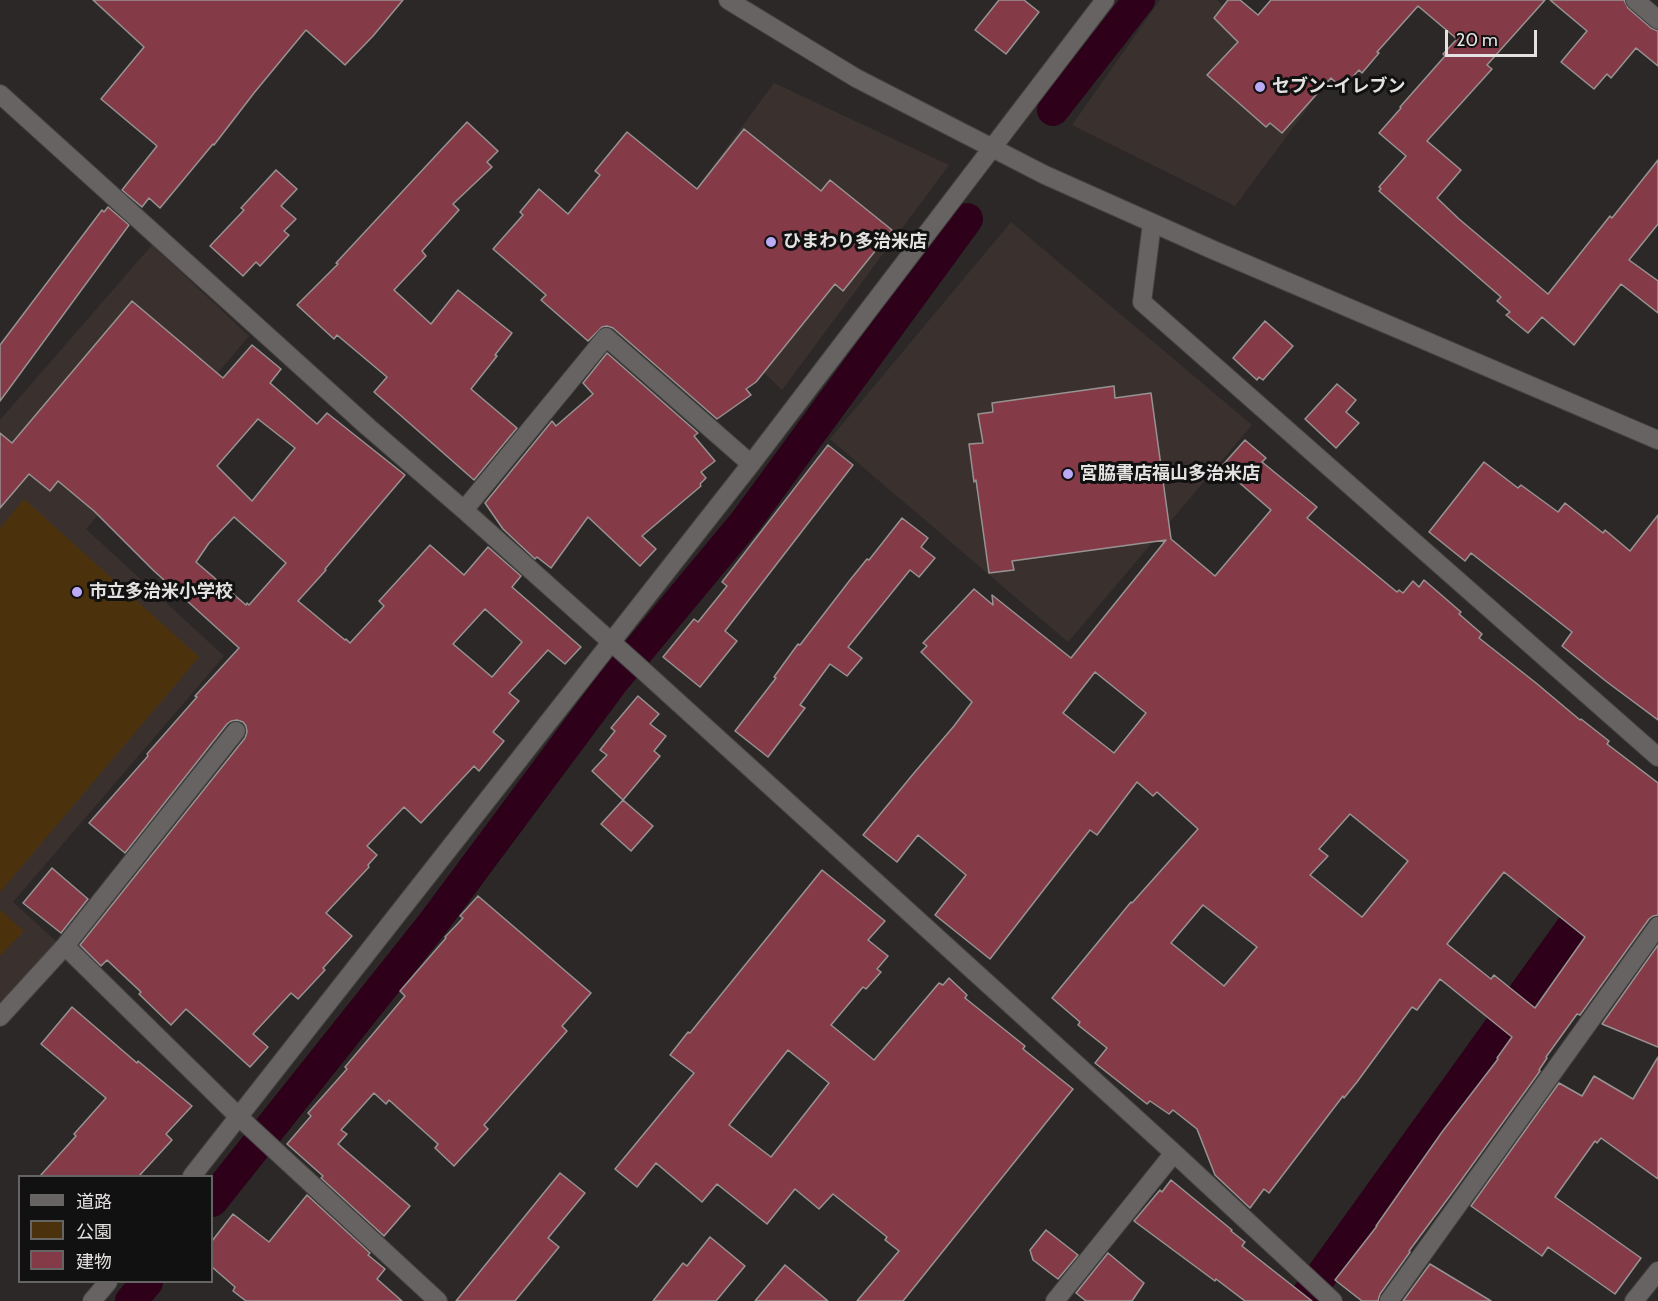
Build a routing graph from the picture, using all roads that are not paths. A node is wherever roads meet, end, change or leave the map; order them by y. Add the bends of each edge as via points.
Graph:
1 (728, 0) edge
2 (1105, 0) edge
3 (1635, 0) edge
4 (1658, 20) edge
5 (0, 93) edge
6 (991, 148) junction
7 (1152, 223) junction
8 (1658, 440) edge
9 (751, 464) junction
10 (464, 510) junction
11 (615, 646) junction
12 (236, 731) dead end
13 (1658, 757) edge
14 (1658, 926) edge
15 (65, 946) junction
16 (0, 1017) edge
17 (245, 1122) junction
18 (1174, 1152) junction
19 (193, 1175) edge
20 (1658, 1271) edge
21 (106, 1283) edge
22 (92, 1301) edge
23 (438, 1301) edge
24 (1055, 1301) edge
25 (1333, 1301) edge
26 (1389, 1301) edge
27 (1634, 1301) edge

1 - 6 street via 856,78
2 - 6 street
3 - 4 street
5 - 10 street
6 - 7 street
6 - 9 street
7 - 8 street
7 - 13 street via 1142,302
9 - 10 street via 606,338
9 - 11 street
10 - 11 street
11 - 17 street
11 - 18 street
12 - 15 street
14 - 26 street
15 - 16 street
15 - 17 street
17 - 19 street
17 - 23 street
18 - 24 street
18 - 25 street
20 - 27 street
21 - 22 street

